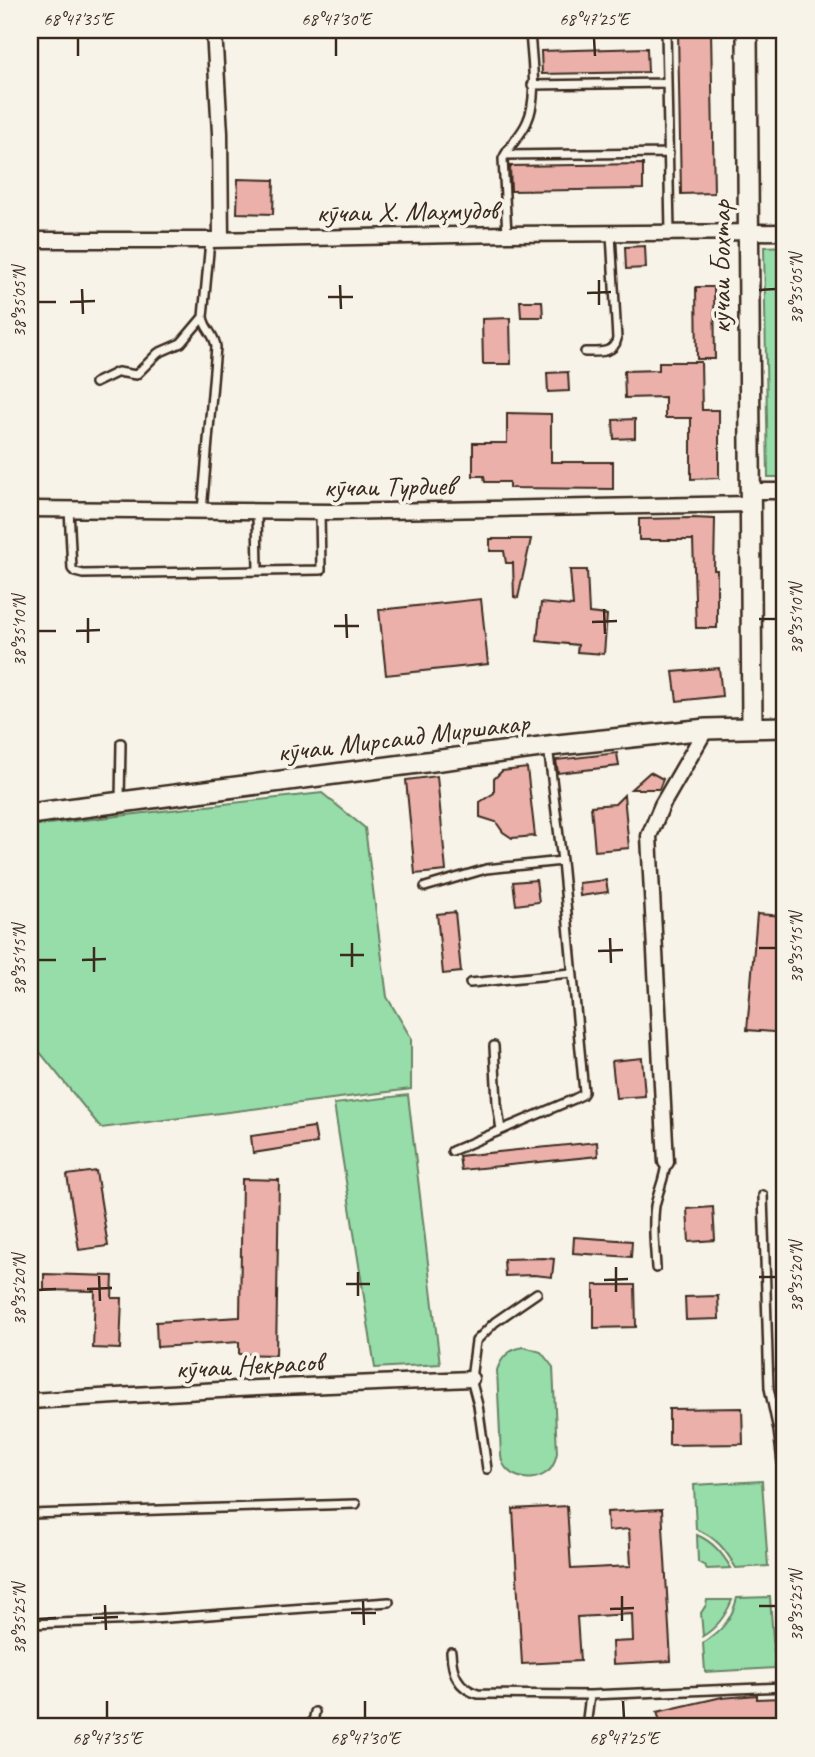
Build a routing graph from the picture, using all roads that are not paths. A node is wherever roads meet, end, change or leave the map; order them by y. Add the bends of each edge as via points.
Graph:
1 (214, 30) edge
2 (530, 30) edge
3 (666, 30) edge
4 (747, 30) edge
5 (667, 83) junction
6 (533, 85) junction
7 (668, 153) junction
8 (505, 155) junction
9 (785, 232) edge
10 (611, 233) junction
11 (670, 233) junction
12 (748, 233) junction
13 (507, 234) junction
14 (30, 240) edge
15 (215, 240) junction
16 (203, 317) junction
17 (585, 352) dead end
18 (95, 383) dead end
19 (785, 491) edge
20 (749, 497) junction
21 (30, 509) edge
22 (69, 509) junction
23 (202, 511) junction
24 (257, 512) junction
25 (320, 512) junction
26 (258, 571) junction
27 (785, 726) edge
28 (752, 727) junction
29 (706, 729) junction
30 (121, 743) dead end
31 (548, 746) junction
32 (120, 802) junction
33 (30, 814) edge
34 (562, 861) junction
35 (425, 887) dead end
36 (571, 974) junction
37 (470, 983) dead end
38 (494, 1046) dead end
39 (501, 1130) junction
40 (452, 1151) dead end
41 (666, 1162) joint
42 (763, 1195) dead end
43 (656, 1268) dead end
44 (537, 1293) dead end
45 (471, 1379) junction
46 (30, 1401) edge
47 (486, 1469) dead end
48 (785, 1486) edge
49 (356, 1504) dead end
50 (30, 1514) edge
51 (389, 1602) dead end
52 (30, 1624) edge
53 (451, 1652) dead end
54 (785, 1687) edge
55 (590, 1695) junction
56 (315, 1713) dead end
57 (312, 1727) edge
58 (586, 1727) edge

1 - 15 street via 220,133
2 - 6 lane
3 - 5 lane
4 - 12 street, кӯчаи Бохтар
5 - 6 lane
5 - 7 lane
6 - 8 lane via 530,114
7 - 8 lane
7 - 11 lane
8 - 13 lane
9 - 12 street, кӯчаи Х. Маҳмудов
10 - 11 street, кӯчаи Х. Маҳмудов
10 - 13 street, кӯчаи Х. Маҳмудов
10 - 17 lane via 617,339 606,351
11 - 12 street, кӯчаи Х. Маҳмудов
12 - 20 street, кӯчаи Бохтар
13 - 15 street, кӯчаи Х. Маҳмудов
14 - 15 street, кӯчаи Х. Маҳмудов
15 - 16 lane
16 - 18 lane via 181,343 158,354 136,375 118,372
16 - 23 lane via 216,346
19 - 20 street, кӯчаи Турдиев
20 - 25 street, кӯчаи Турдиев
20 - 28 street, кӯчаи Бохтар
21 - 22 street, кӯчаи Турдиев
22 - 23 street, кӯчаи Турдиев
22 - 26 lane via 75,572
23 - 24 street, кӯчаи Турдиев
24 - 25 street, кӯчаи Турдиев
24 - 26 lane
25 - 26 lane via 321,570
27 - 28 street, кӯчаи Мирсаид Миршакар
28 - 29 street, кӯчаи Мирсаид Миршакар
29 - 31 street, кӯчаи Мирсаид Миршакар
29 - 41 street via 649,836
30 - 32 lane
31 - 32 street, кӯчаи Мирсаид Миршакар
31 - 34 lane
32 - 33 street, кӯчаи Мирсаид Миршакар
34 - 35 lane via 486,869
34 - 36 lane
36 - 37 lane
36 - 39 lane via 584,1092
38 - 39 lane
39 - 40 lane
41 - 43 lane via 654,1214
42 - 48 lane via 769,1388
44 - 45 lane via 476,1340
45 - 46 street, кӯчаи Некрасов
45 - 47 lane
49 - 50 lane
51 - 52 lane
53 - 55 lane via 457,1680 478,1695
54 - 55 lane
55 - 58 lane
56 - 57 lane

